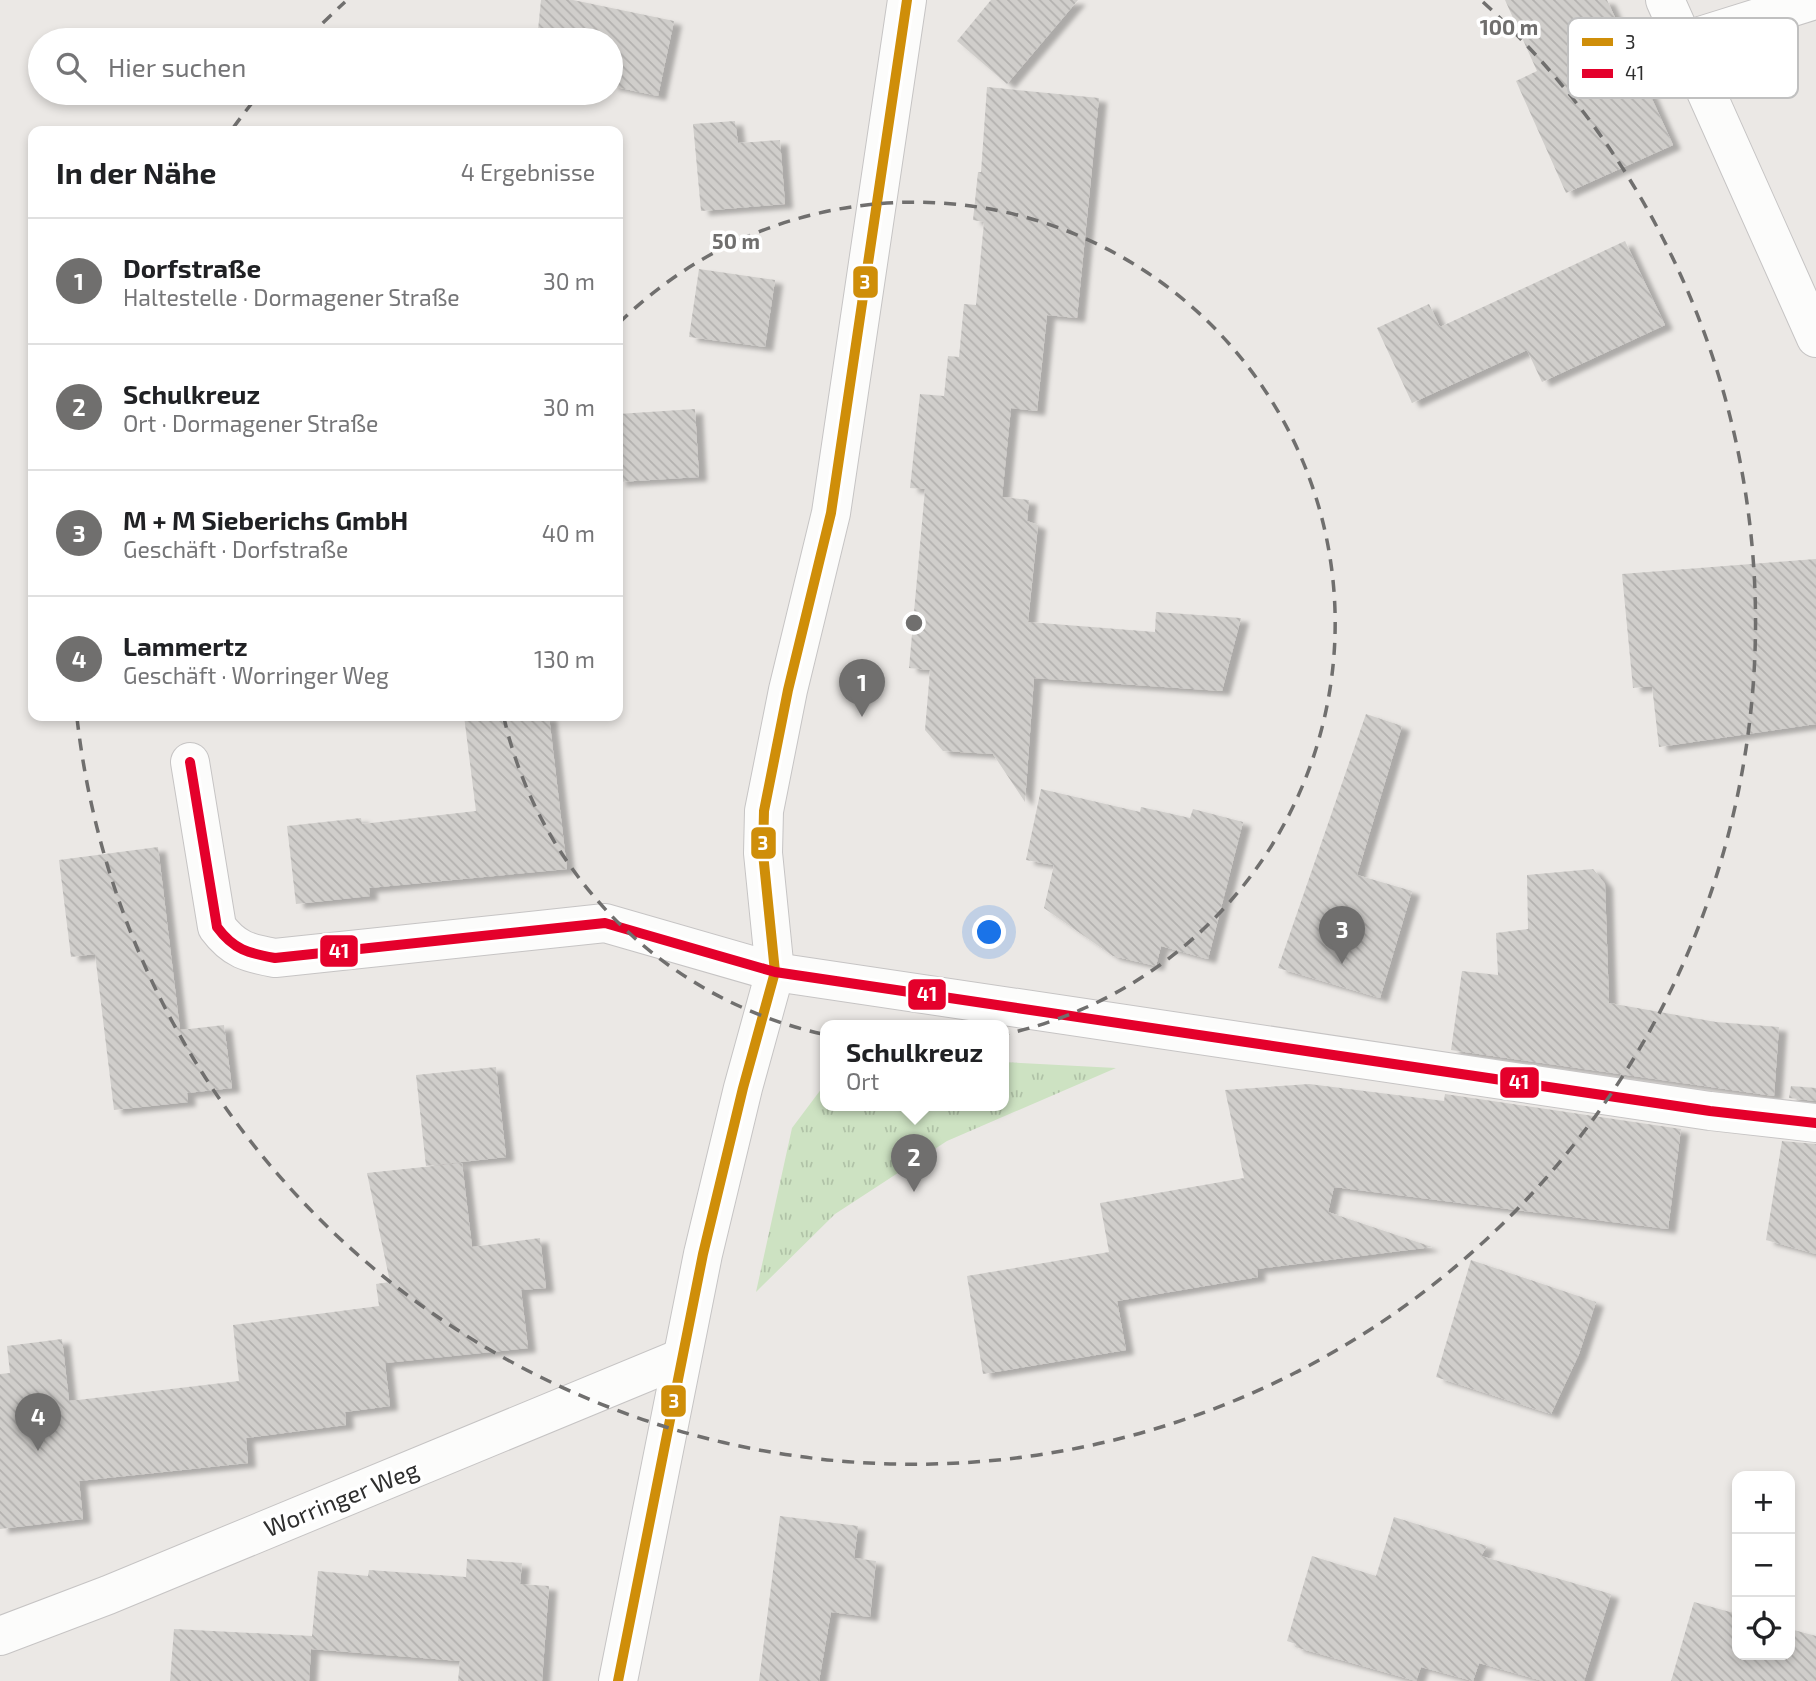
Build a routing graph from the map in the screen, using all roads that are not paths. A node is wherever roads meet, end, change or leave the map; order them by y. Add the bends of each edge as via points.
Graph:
1 (908, 0) edge
2 (1665, 0) edge
3 (1815, 0) edge
4 (1673, 18) edge
5 (1757, 18) edge
6 (1709, 98) edge
7 (1816, 338) edge
8 (190, 762) dead end
9 (775, 972) junction
10 (1816, 1123) edge
11 (681, 1357) junction
12 (0, 1636) edge
13 (618, 1681) edge

1 - 9 street via 831,513 764,811 763,853
2 - 4 street
3 - 5 street
6 - 7 street
8 - 9 street via 217,927 228,942 248,953 275,958 605,923
9 - 10 street
9 - 11 street
11 - 12 street, Worringer Weg
11 - 13 street

